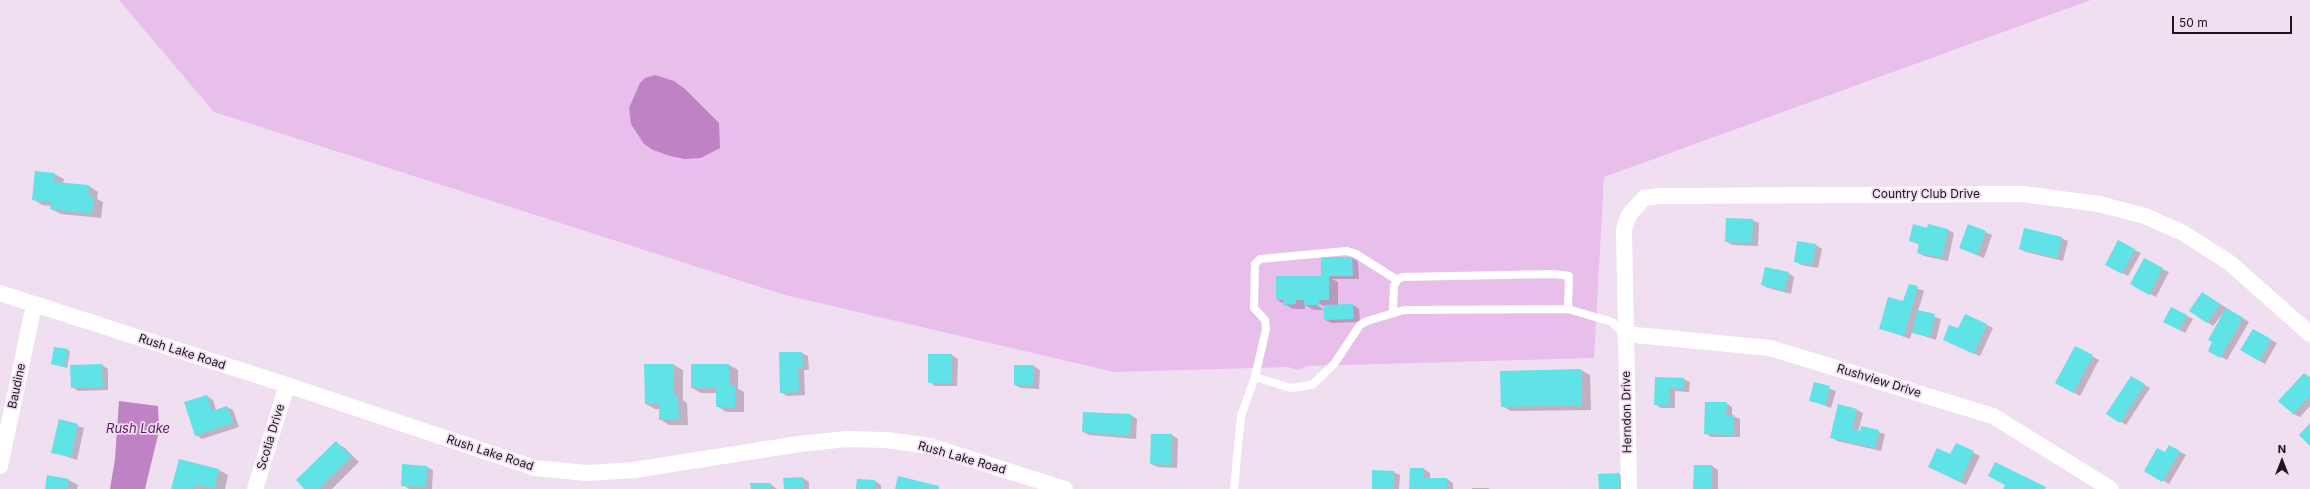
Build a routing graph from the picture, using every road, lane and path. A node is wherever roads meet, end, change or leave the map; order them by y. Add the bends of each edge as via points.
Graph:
1 (1397, 280) junction
2 (0, 293) edge
3 (34, 305) junction
4 (1568, 309) junction
5 (1393, 312) junction
6 (1625, 334) junction
7 (2310, 334) edge
8 (1255, 378) junction
9 (287, 385) junction
10 (0, 466) edge
11 (255, 489) edge
12 (1065, 489) edge
13 (1234, 489) edge
14 (1629, 489) edge
15 (2112, 489) edge

1 - 4 lane via 1402,277 1563,274 1569,276
1 - 5 lane via 1394,286
1 - 8 lane via 1347,251 1260,259 1255,264 1254,308 1266,320 1266,329
2 - 3 street, Rush Lake Road
3 - 9 street, Rush Lake Road
3 - 10 street, Baudine
4 - 5 lane via 1460,308
4 - 6 lane via 1612,322
5 - 8 lane via 1360,325 1334,364 1312,385 1290,388
6 - 7 street, Country Club Drive via 1624,229 1629,215 1644,198 2015,194 2099,204 2145,216 2183,233 2230,264
6 - 14 street, Herndon Drive
6 - 15 street, Rushview Drive via 1770,348 1993,416
8 - 13 lane via 1241,416
9 - 11 street, Scotia Drive
9 - 12 street, Rush Lake Road via 535,468 586,473 634,470 799,444 855,439 886,440 930,446

